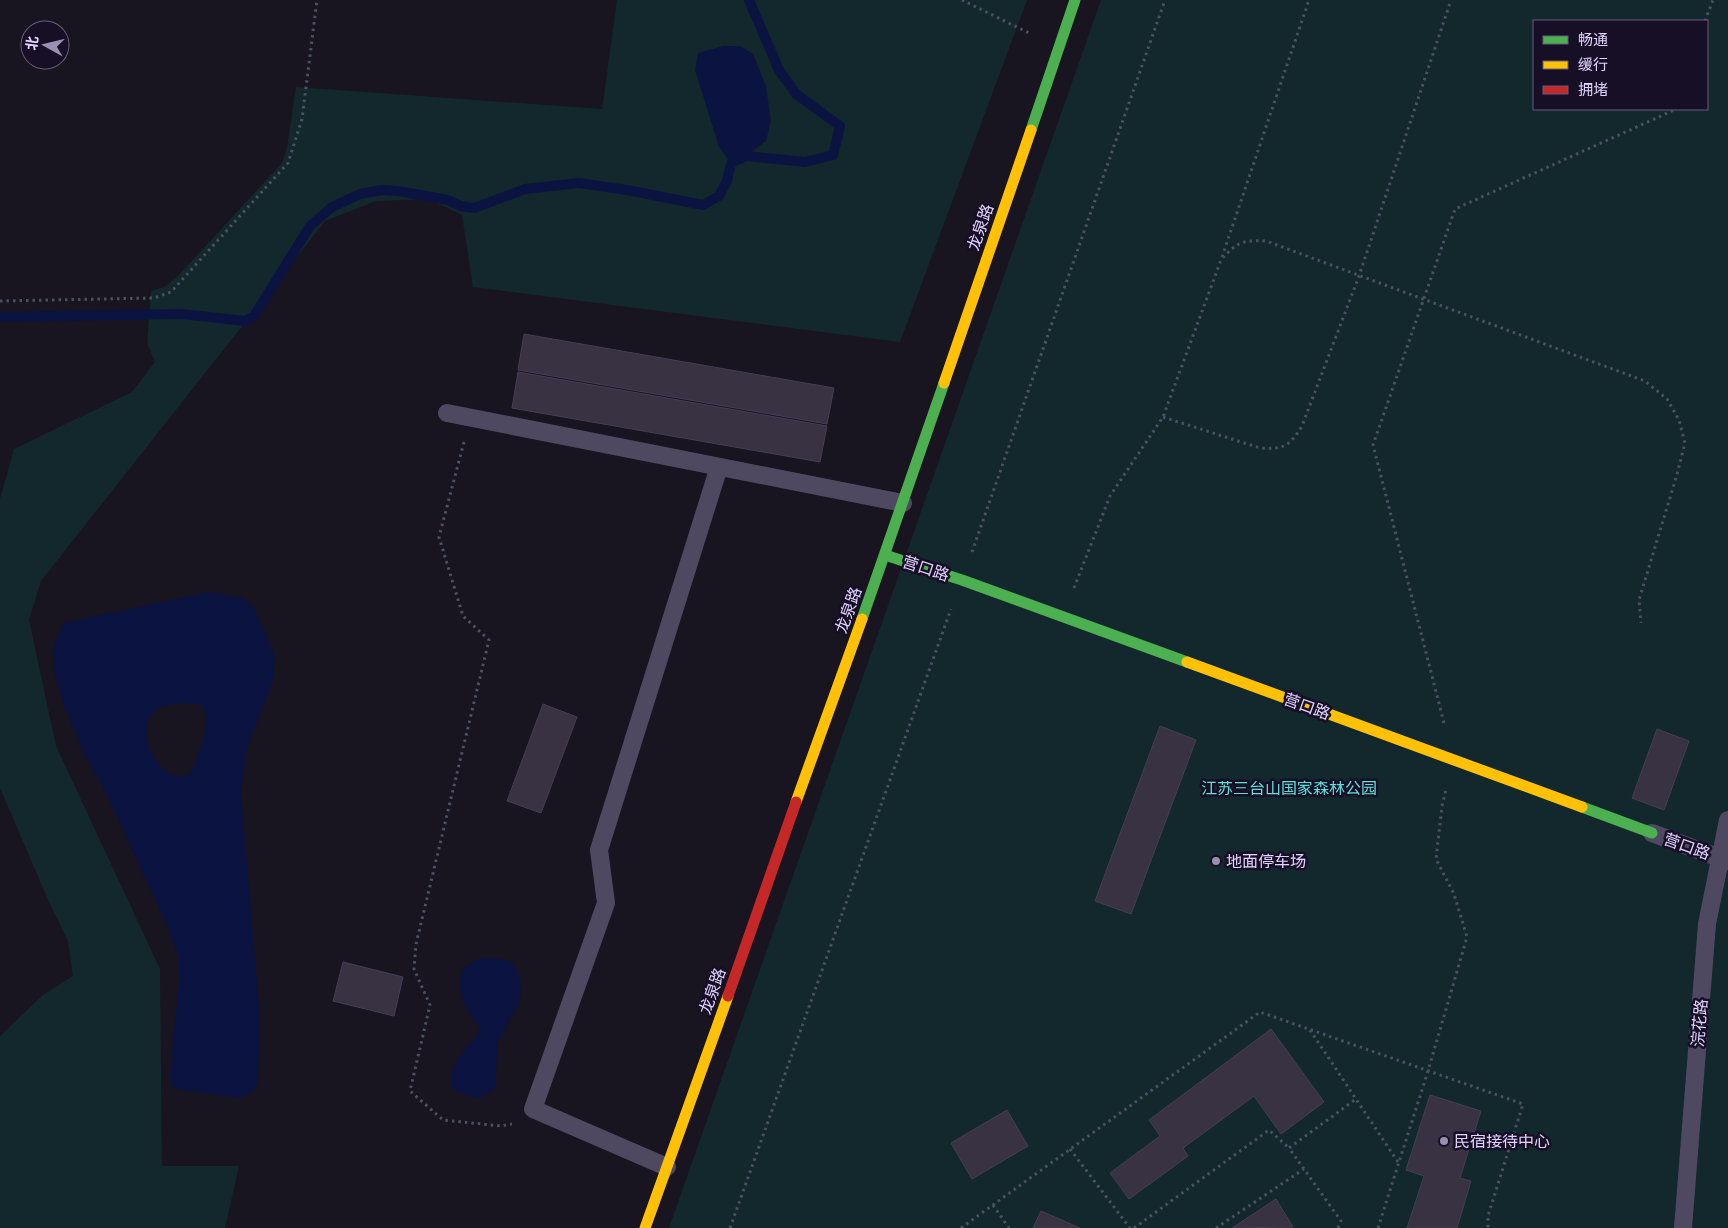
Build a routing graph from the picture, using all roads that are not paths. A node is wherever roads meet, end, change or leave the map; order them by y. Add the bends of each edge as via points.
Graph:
1 (1075, 0) edge
2 (447, 413) dead end
3 (718, 470) dead end
4 (903, 503) junction
5 (885, 555) junction
6 (1728, 820) edge
7 (1652, 833) joint
8 (1724, 859) edge
9 (667, 1167) junction
10 (645, 1228) edge
11 (1683, 1228) edge

1 - 4 street, 龙泉路
2 - 4 lane
3 - 9 lane via 599,850 606,903 533,1109
4 - 5 street, 龙泉路
5 - 7 street, 营口路 via 962,580
5 - 9 street, 龙泉路
6 - 8 lane, 浣花路
7 - 8 lane, 营口路
8 - 11 lane, 浣花路 via 1707,924
9 - 10 street, 龙泉路

